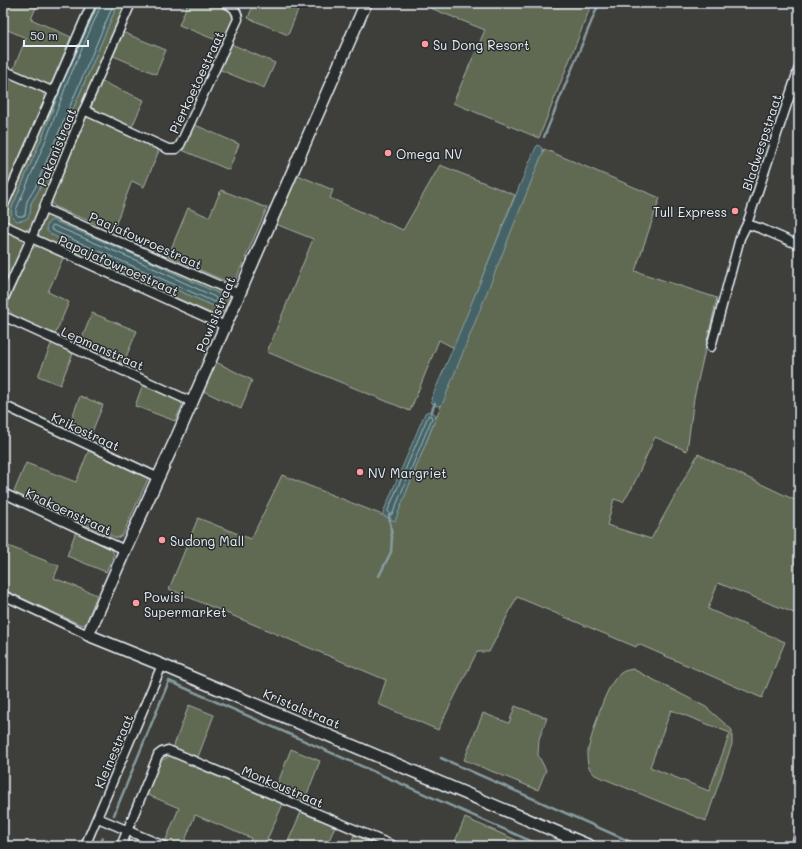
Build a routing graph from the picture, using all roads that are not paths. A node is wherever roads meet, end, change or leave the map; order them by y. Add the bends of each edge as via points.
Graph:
1 (92, 3) edge
2 (131, 3) edge
3 (225, 3) edge
4 (366, 3) edge
5 (799, 68) edge
6 (3, 70) edge
7 (54, 92) junction
8 (84, 110) junction
9 (6, 189) edge
10 (3, 207) edge
11 (44, 209) junction
12 (747, 224) junction
13 (3, 225) edge
14 (31, 239) junction
15 (799, 245) edge
16 (239, 294) junction
17 (3, 300) edge
18 (3, 316) edge
19 (225, 326) junction
20 (710, 347) dead end
21 (192, 402) junction
22 (3, 405) edge
23 (158, 478) junction
24 (3, 493) edge
25 (125, 550) junction
26 (3, 595) edge
27 (88, 635) junction
28 (162, 664) junction
29 (98, 818) junction
30 (128, 831) junction
31 (799, 836) edge
32 (86, 846) edge
33 (121, 846) edge
34 (164, 846) edge
35 (394, 846) edge
36 (590, 846) edge
37 (795, 846) edge

1 - 7 street
2 - 8 street, Pakanistraat
3 - 8 street, Pierkoetoestraat via 232,6 238,19 176,149 168,149
4 - 16 street, Powisistraat
5 - 12 street, Bladwespstraat
6 - 7 street
7 - 9 street
8 - 11 street, Pakanistraat
9 - 10 street
11 - 14 street, Pakanistraat
11 - 16 street, Paajafowroestraat
12 - 15 street
12 - 20 street, Bladwespstraat via 738,244
13 - 14 street, Papajafowroestraat
14 - 17 street, Pakanistraat
14 - 19 street, Papajafowroestraat
16 - 19 street, Powisistraat
18 - 21 street, Lepmanstraat
19 - 21 street, Powisistraat
21 - 23 street, Powisistraat
22 - 23 street, Krikostraat
23 - 25 street, Powisistraat
24 - 25 street, Krakoenstraat
25 - 27 street, Powisistraat
26 - 27 street, Kristalstraat
27 - 28 street, Kristalstraat
28 - 29 street, Kleinestraat
28 - 36 street, Kristalstraat
29 - 30 street
29 - 32 street, Kleinestraat
30 - 33 street
30 - 34 street
30 - 35 street, Monkoustraat via 158,755 168,750
31 - 37 street

